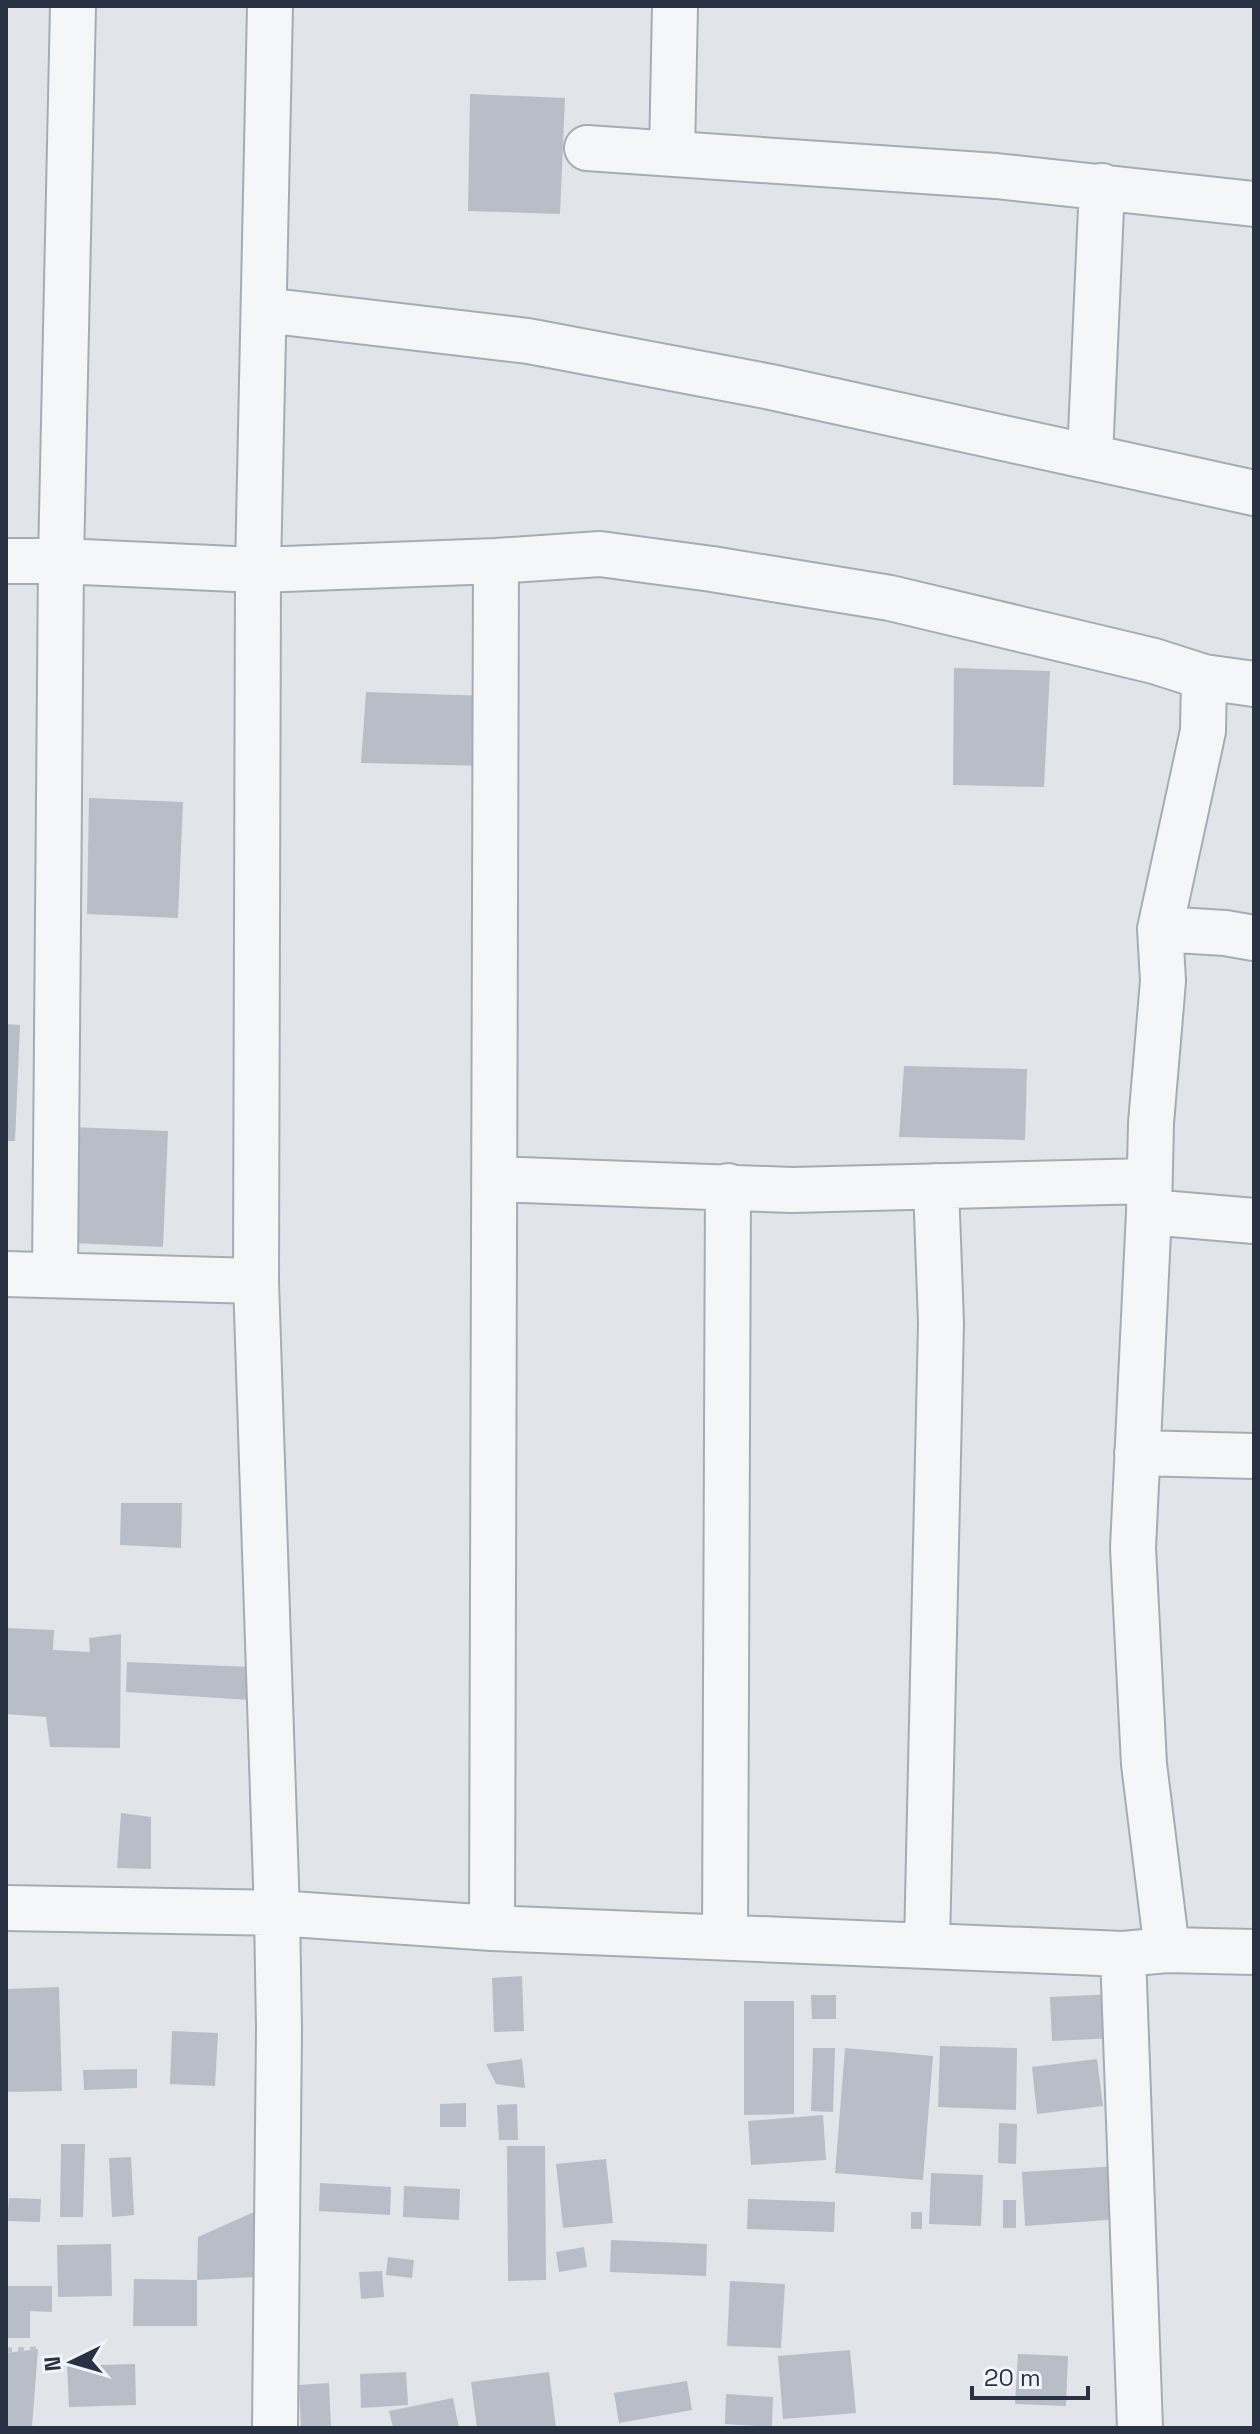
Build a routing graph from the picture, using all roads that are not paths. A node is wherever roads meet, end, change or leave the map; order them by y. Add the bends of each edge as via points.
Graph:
1 (73, 6) edge
2 (270, 6) edge
3 (675, 6) edge
4 (587, 148) dead end
5 (672, 154) junction
6 (1102, 186) junction
7 (1254, 204) edge
8 (264, 310) junction
9 (1090, 456) junction
10 (1254, 493) edge
11 (6, 561) edge
12 (61, 561) junction
13 (496, 561) junction
14 (258, 570) junction
15 (1204, 677) junction
16 (1254, 684) edge
17 (1160, 929) junction
18 (1254, 938) edge
19 (495, 1179) junction
20 (728, 1186) junction
21 (936, 1186) junction
22 (1149, 1197) junction
23 (1254, 1221) edge
24 (6, 1274) edge
25 (55, 1275) junction
26 (256, 1281) junction
27 (1137, 1453) junction
28 (1254, 1456) edge
29 (6, 1908) edge
30 (277, 1913) junction
31 (492, 1928) junction
32 (725, 1937) junction
33 (927, 1944) junction
34 (1167, 1950) junction
35 (1254, 1952) edge
36 (1123, 1954) junction
37 (275, 2428) edge
38 (1140, 2428) edge

1 - 12 street
2 - 8 street
3 - 5 street
4 - 5 street
5 - 6 street
6 - 7 street
6 - 9 street
8 - 9 street via 528,341
8 - 14 street
9 - 10 street
11 - 12 street
12 - 14 street
12 - 25 street
13 - 14 street
13 - 15 street via 600,554 890,598
13 - 19 street
14 - 26 street
15 - 16 street
15 - 17 street via 1203,731
17 - 18 street
17 - 22 street via 1163,981
19 - 20 street
19 - 31 street
20 - 21 street
20 - 32 street
21 - 22 street
21 - 33 street via 941,1323
22 - 23 street
22 - 27 street
24 - 25 street
25 - 26 street
26 - 30 street
27 - 28 street
27 - 34 street via 1133,1548 1144,1764
29 - 30 street
30 - 31 street
30 - 37 street
31 - 32 street
32 - 33 street
33 - 36 street
34 - 35 street
34 - 36 street
36 - 38 street

